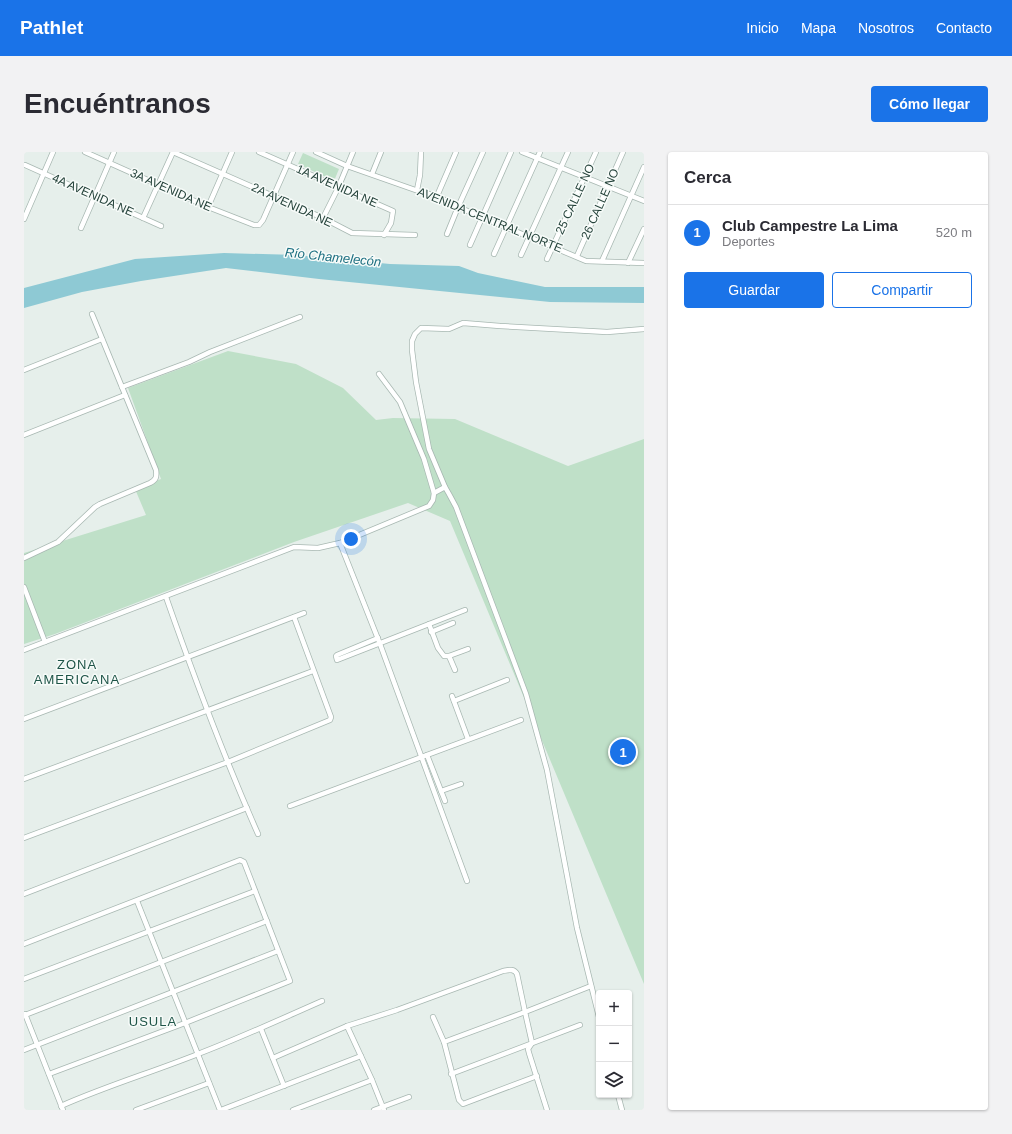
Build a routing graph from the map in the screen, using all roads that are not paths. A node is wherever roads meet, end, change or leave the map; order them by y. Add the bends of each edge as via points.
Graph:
1 (54, 152) edge
2 (85, 152) edge
3 (114, 152) edge
4 (173, 152) edge
5 (232, 152) edge
6 (259, 152) edge
7 (293, 152) edge
8 (352, 152) edge
9 (382, 152) edge
10 (421, 152) edge
11 (456, 152) edge
12 (483, 152) edge
13 (511, 152) edge
14 (522, 152) edge
15 (540, 152) edge
16 (568, 152) edge
17 (596, 152) edge
18 (623, 152) edge
19 (320, 153) edge
20 (537, 158) junction
21 (109, 163) junction
22 (288, 164) junction
23 (25, 165) edge
24 (347, 166) junction
25 (561, 167) junction
26 (644, 167) edge
27 (44, 173) junction
28 (222, 173) junction
29 (372, 174) junction
30 (586, 177) junction
31 (158, 185) junction
32 (608, 186) junction
33 (338, 188) junction
34 (417, 190) junction
35 (94, 196) junction
36 (274, 196) junction
37 (437, 196) junction
38 (631, 196) junction
39 (644, 201) edge
40 (24, 206) edge
41 (208, 207) junction
42 (458, 207) junction
43 (29, 208) junction
44 (482, 217) junction
45 (143, 218) junction
46 (323, 218) junction
47 (24, 220) edge
48 (161, 226) dead end
49 (81, 228) dead end
50 (506, 228) junction
51 (644, 229) edge
52 (384, 234) junction
53 (448, 234) dead end
54 (415, 235) dead end
55 (530, 237) junction
56 (470, 245) dead end
57 (553, 246) junction
58 (494, 254) dead end
59 (521, 255) dead end
60 (577, 256) junction
61 (547, 259) dead end
62 (602, 261) junction
63 (628, 263) junction
64 (644, 263) edge
65 (92, 314) dead end
66 (300, 316) dead end
67 (644, 329) edge
68 (102, 339) junction
69 (24, 370) edge
70 (379, 374) dead end
71 (122, 387) junction
72 (125, 395) junction
73 (24, 435) edge
74 (445, 487) junction
75 (434, 493) junction
76 (340, 543) junction
77 (24, 558) edge
78 (24, 587) edge
79 (166, 597) junction
80 (465, 610) dead end
81 (304, 613) dead end
82 (294, 617) junction
83 (453, 623) dead end
84 (428, 624) junction
85 (431, 632) junction
86 (378, 638) junction
87 (45, 642) junction
88 (380, 644) junction
89 (468, 649) dead end
90 (24, 650) edge
91 (449, 656) junction
92 (187, 657) junction
93 (455, 670) dead end
94 (313, 671) junction
95 (507, 680) dead end
96 (208, 710) junction
97 (24, 719) edge
98 (522, 720) dead end
99 (468, 740) junction
100 (425, 756) junction
101 (228, 762) junction
102 (24, 779) edge
103 (461, 784) dead end
104 (441, 792) junction
105 (445, 801) dead end
106 (290, 806) dead end
107 (247, 808) junction
108 (258, 834) dead end
109 (24, 838) edge
110 (467, 881) dead end
111 (255, 891) junction
112 (24, 894) edge
113 (137, 901) junction
114 (267, 921) junction
115 (150, 931) junction
116 (24, 944) edge
117 (278, 950) junction
118 (162, 962) junction
119 (24, 979) edge
120 (591, 986) junction
121 (173, 992) junction
122 (322, 1001) dead end
123 (596, 1005) edge
124 (526, 1012) junction
125 (24, 1013) edge
126 (433, 1017) dead end
127 (185, 1023) junction
128 (580, 1025) dead end
129 (347, 1026) junction
130 (261, 1028) junction
131 (444, 1042) junction
132 (532, 1043) junction
133 (37, 1045) junction
134 (24, 1050) edge
135 (198, 1054) junction
136 (361, 1056) junction
137 (273, 1058) junction
138 (49, 1074) junction
139 (451, 1074) junction
140 (537, 1076) junction
141 (372, 1080) junction
142 (209, 1083) junction
143 (284, 1086) junction
144 (409, 1097) dead end
145 (619, 1098) edge
146 (62, 1108) edge
147 (383, 1108) edge
148 (136, 1110) edge
149 (220, 1110) edge
150 (293, 1110) edge
151 (374, 1110) edge
152 (547, 1110) edge
153 (622, 1110) edge

1 - 27 street
2 - 21 street, 3A AVENIDA NE
3 - 21 street
4 - 28 street, 2A AVENIDA NE
4 - 31 street
5 - 28 street
6 - 22 street, 1A AVENIDA NE
7 - 22 street
8 - 24 street
9 - 29 street
10 - 34 street
11 - 37 street
12 - 42 street
13 - 44 street
14 - 20 street
15 - 20 street
16 - 25 street
17 - 30 street, 25 CALLE NO
18 - 32 street, 26 CALLE NO
19 - 24 street, AVENIDA CENTRAL NORTE
20 - 25 street
20 - 50 street
21 - 31 street, 3A AVENIDA NE
21 - 35 street
22 - 33 street, 1A AVENIDA NE
22 - 36 street
23 - 27 street, 4A AVENIDA NE
24 - 29 street, AVENIDA CENTRAL NORTE
24 - 33 street
25 - 30 street
25 - 55 street
26 - 38 street
27 - 35 street, 4A AVENIDA NE
27 - 43 street
28 - 36 street, 2A AVENIDA NE
28 - 41 street
29 - 34 street, AVENIDA CENTRAL NORTE
30 - 32 street
30 - 57 street, 25 CALLE NO
31 - 41 street, 3A AVENIDA NE
31 - 45 street
32 - 38 street
32 - 60 street, 26 CALLE NO
33 - 46 street
33 - 52 street, 1A AVENIDA NE via 393,211 391,223
34 - 37 street, AVENIDA CENTRAL NORTE
35 - 45 street, 4A AVENIDA NE
35 - 49 street
36 - 41 street, 3A AVENIDA NE via 259,225
36 - 46 street, 2A AVENIDA NE
37 - 42 street, AVENIDA CENTRAL NORTE
38 - 39 street
38 - 62 street
40 - 43 street
42 - 44 street, AVENIDA CENTRAL NORTE
42 - 53 street
43 - 47 street
44 - 50 street, AVENIDA CENTRAL NORTE
44 - 56 street
45 - 48 street, 4A AVENIDA NE
46 - 52 street, 2A AVENIDA NE via 352,233
50 - 55 street, AVENIDA CENTRAL NORTE
50 - 58 street
51 - 63 street
52 - 54 street, 2A AVENIDA NE
55 - 57 street, AVENIDA CENTRAL NORTE
55 - 59 street
57 - 60 street, AVENIDA CENTRAL NORTE
57 - 61 street, 25 CALLE NO
60 - 62 street, AVENIDA CENTRAL NORTE via 586,261
62 - 63 street, AVENIDA CENTRAL NORTE
63 - 64 street, AVENIDA CENTRAL NORTE
65 - 68 street
66 - 71 street
67 - 74 street via 607,332 463,323 449,329 421,328 412,341 416,382 429,449
68 - 69 street
68 - 71 street
70 - 75 street via 400,402 424,459
71 - 72 street
72 - 73 street
72 - 77 street via 156,470 154,481 95,507 58,542
74 - 75 street
74 - 120 street via 456,507 526,694 547,770 577,928
75 - 76 street via 429,506
76 - 79 street via 318,548 294,547
76 - 86 street
78 - 87 street
79 - 87 street
79 - 92 street
80 - 84 street
81 - 82 street
82 - 92 street
82 - 94 street
83 - 85 street
84 - 85 street
84 - 88 street
85 - 91 street via 438,648 444,656
86 - 88 street
86 - 88 street via 337,654 337,660
87 - 90 street
88 - 100 street
89 - 91 street
91 - 93 street
92 - 96 street
92 - 97 street
94 - 96 street
94 - 101 street via 330,720
95 - 99 street via 453,699
96 - 101 street
96 - 102 street
98 - 99 street
99 - 100 street
100 - 104 street
100 - 106 street
100 - 110 street
101 - 107 street
101 - 109 street
103 - 104 street
104 - 105 street
107 - 108 street
107 - 112 street
111 - 113 street via 244,862 240,860
111 - 114 street
111 - 115 street
113 - 115 street
113 - 116 street
114 - 117 street
114 - 118 street
115 - 118 street
115 - 119 street
117 - 121 street
117 - 127 street via 290,981
118 - 121 street
118 - 125 street
120 - 123 street
120 - 124 street
121 - 127 street
121 - 133 street
122 - 130 street
124 - 129 street via 516,971 512,970
124 - 131 street
124 - 132 street
125 - 133 street
126 - 131 street
127 - 135 street
127 - 138 street
128 - 132 street
129 - 136 street
129 - 137 street
130 - 135 street
130 - 137 street
131 - 139 street
132 - 139 street
132 - 140 street via 528,1049
133 - 134 street
133 - 138 street
135 - 142 street
135 - 146 street via 114,1084
136 - 141 street
136 - 143 street
137 - 143 street
138 - 146 street
139 - 140 street via 459,1100 463,1104
140 - 152 street
141 - 147 street
141 - 150 street
142 - 148 street
142 - 149 street
143 - 149 street
144 - 147 street
145 - 153 street
147 - 151 street

